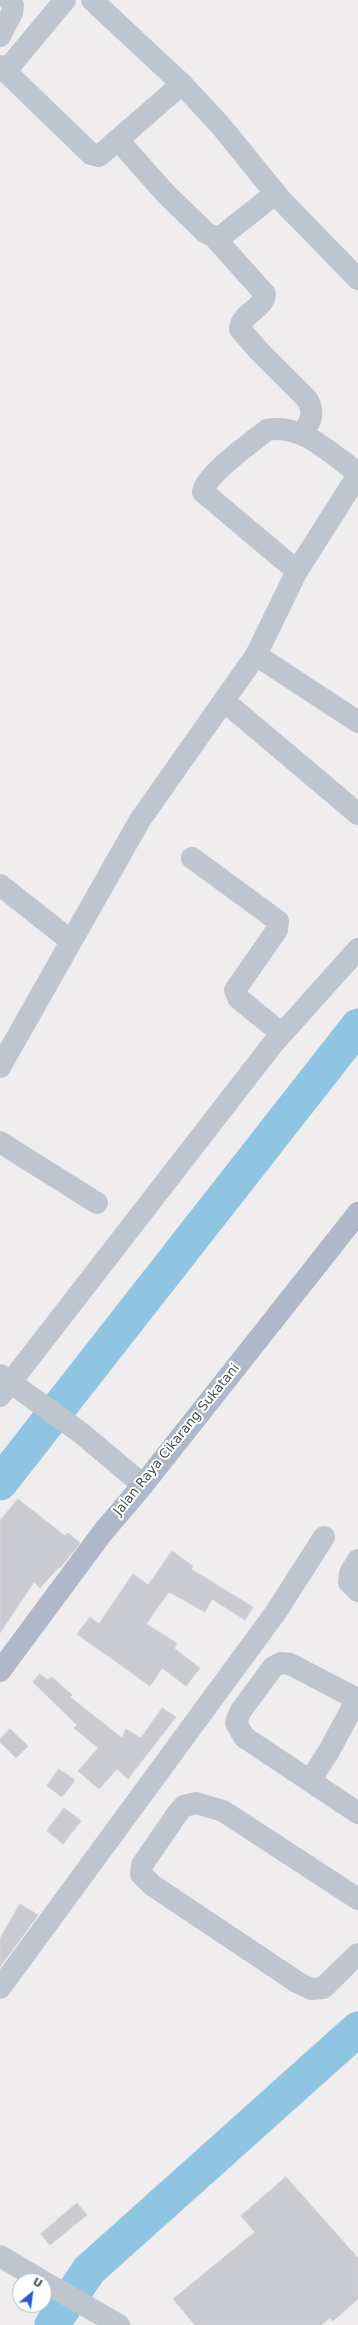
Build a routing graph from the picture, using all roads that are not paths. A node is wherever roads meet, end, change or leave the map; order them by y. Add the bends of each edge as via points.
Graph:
1 (9, 0) edge
2 (65, 0) edge
3 (92, 0) edge
4 (0, 36) edge
5 (2, 69) edge
6 (182, 84) junction
7 (118, 140) junction
8 (276, 194) junction
9 (214, 237) junction
10 (358, 279) edge
11 (303, 433) junction
12 (358, 474) edge
13 (297, 571) junction
14 (256, 655) junction
15 (224, 701) junction
16 (358, 722) edge
17 (358, 814) edge
18 (192, 858) dead end
19 (0, 885) edge
20 (72, 941) junction
21 (358, 949) edge
22 (282, 1034) junction
23 (0, 1067) edge
24 (0, 1142) edge
25 (97, 1203) dead end
26 (354, 1224) edge
27 (3, 1385) edge
28 (143, 1485) junction
29 (324, 1537) dead end
30 (358, 1560) edge
31 (358, 1591) edge
32 (0, 1671) edge
33 (358, 1700) edge
34 (310, 1781) junction
35 (358, 1813) edge
36 (358, 1899) edge
37 (358, 1954) edge
38 (0, 1988) edge
39 (0, 2256) edge
40 (29, 2273) edge
41 (52, 2286) edge
42 (119, 2325) edge

1 - 4 street via 13,5 12,13
2 - 5 street
3 - 6 street
5 - 7 street via 91,154 99,156
6 - 7 street
6 - 8 street via 221,126
7 - 9 street via 166,194
8 - 9 street via 223,235
8 - 10 street
9 - 11 street via 265,294 262,302 241,322 240,329 307,399 312,408 312,418
11 - 12 street
11 - 13 street via 277,428 266,430 215,474 203,492
12 - 13 street
13 - 14 street
14 - 15 street
14 - 16 street
15 - 17 street
15 - 20 street via 140,820
18 - 22 street via 278,921 277,930 235,990 238,998
19 - 20 street
20 - 23 street
21 - 22 street
22 - 27 street
24 - 25 street
26 - 28 main road, Jalan Raya Cikarang Sukatani
27 - 28 street via 36,1400 81,1433
28 - 32 main road, Jalan Raya Cikarang Sukatani via 103,1532
29 - 38 street via 267,1624
30 - 31 street via 350,1573 349,1582
33 - 34 street
33 - 34 street via 290,1664 281,1663 274,1666 240,1712 236,1723 244,1737
34 - 35 street
36 - 37 street via 223,1811 196,1803 184,1806 177,1814 142,1866 141,1874 152,1885 311,1989 323,1988
39 - 40 street
41 - 42 street

